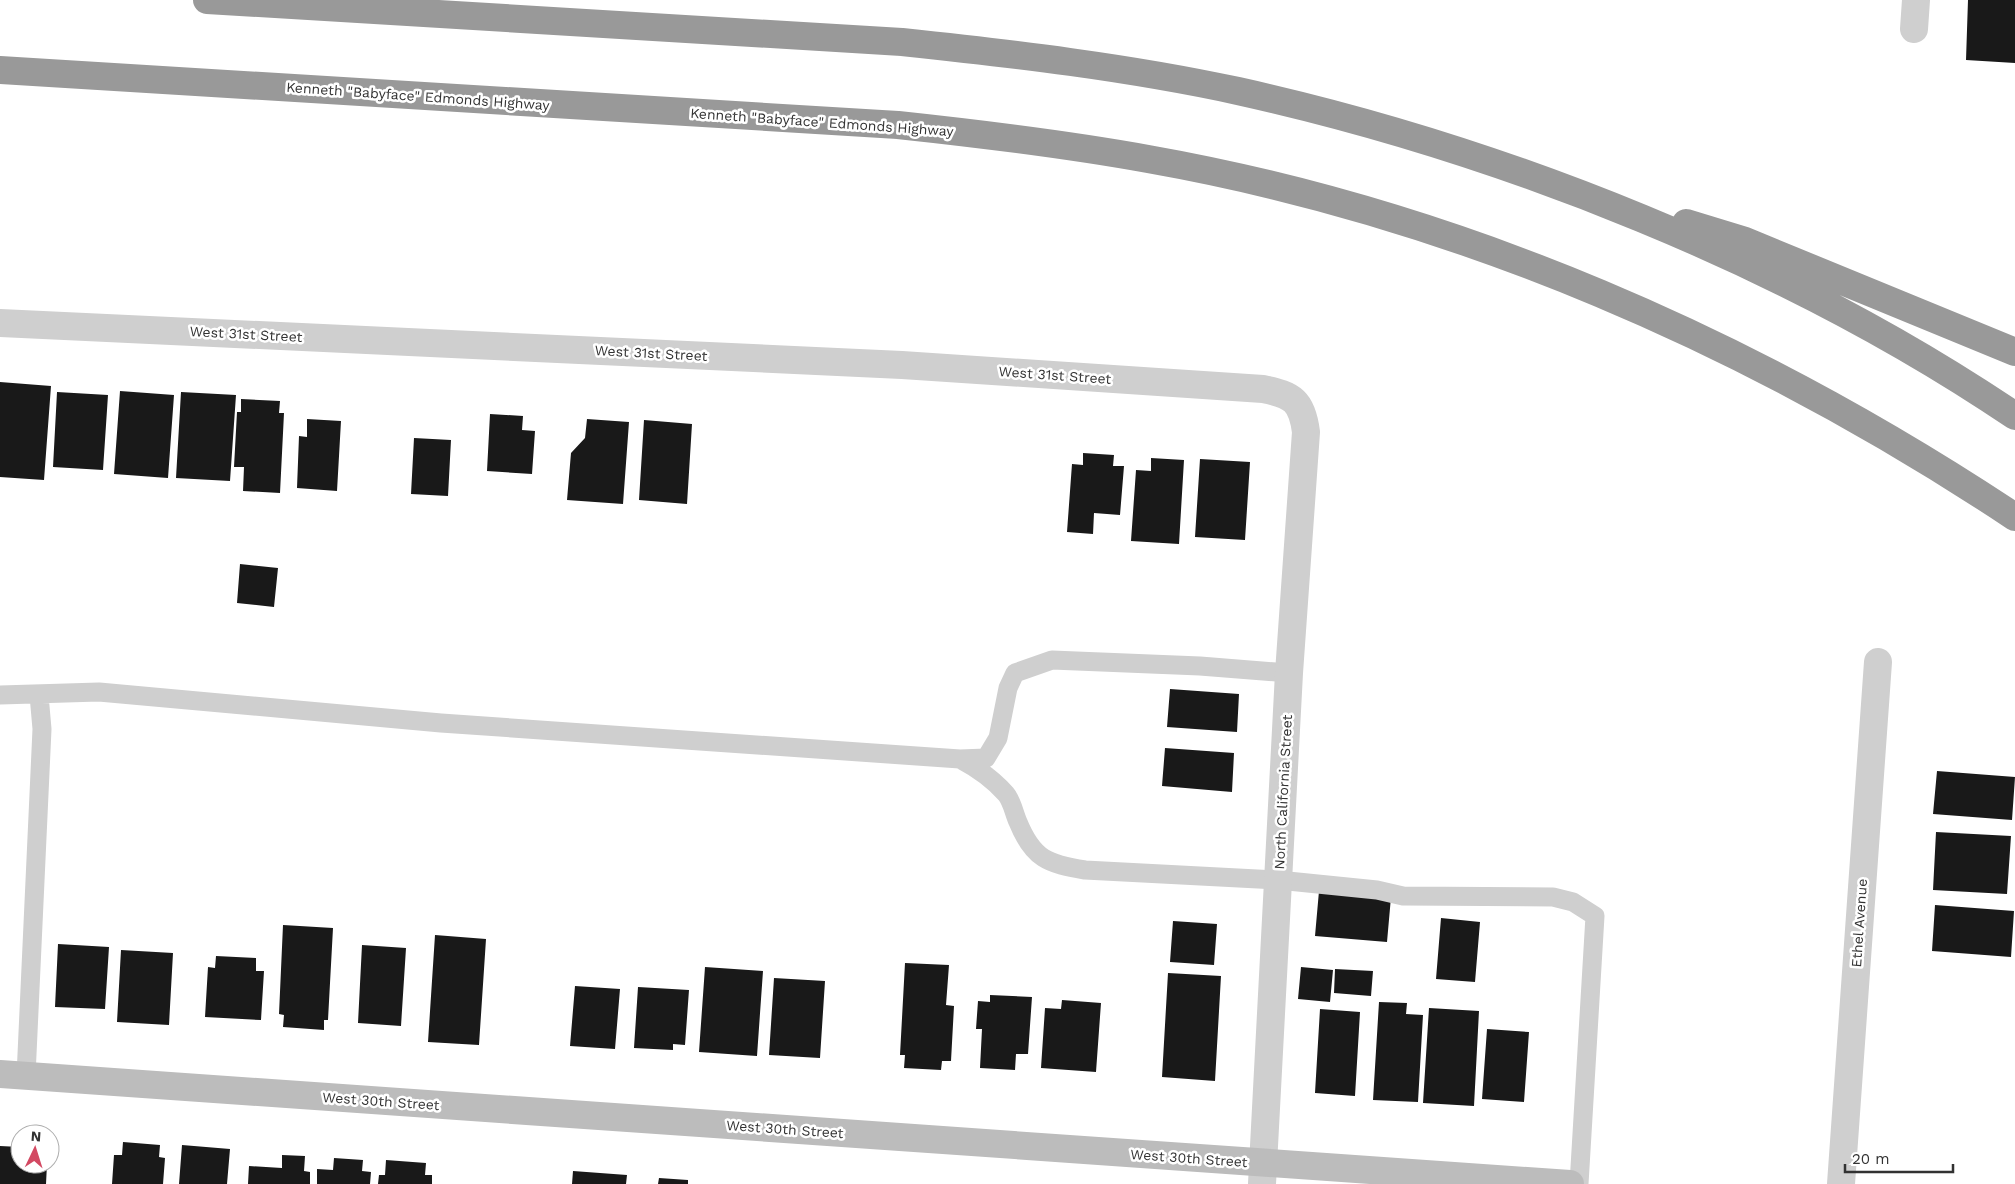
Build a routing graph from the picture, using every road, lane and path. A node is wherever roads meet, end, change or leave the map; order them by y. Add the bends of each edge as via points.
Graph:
1 (206, 0) edge
2 (1916, 0) edge
3 (1914, 29) dead end
4 (0, 70) edge
5 (1540, 179) junction
6 (0, 323) edge
7 (2015, 352) edge
8 (1298, 402) joint
9 (2015, 416) edge
10 (2015, 517) edge
11 (1878, 662) dead end
12 (1289, 673) junction
13 (0, 695) edge
14 (39, 695) junction
15 (960, 759) junction
16 (1278, 880) junction
17 (13, 1075) edge
18 (1263, 1174) edge
19 (1570, 1184) edge
20 (1579, 1184) edge
21 (1841, 1184) edge

1 - 5 highway via 902,42 1010,53 1237,91 1338,116
2 - 3 street
4 - 10 highway, Kenneth "Babyface" Edmonds Highway via 898,125 1041,141 1213,172 1347,206 1486,249 1624,304 1705,340 1811,394 1915,453
5 - 7 highway via 1745,240
5 - 9 highway via 1740,262 1828,306 1968,384
6 - 8 street, West 31st Street via 902,364 1263,389 1282,393
8 - 12 street, North California Street via 1306,432
11 - 21 street, Ethel Avenue
12 - 15 lane via 1052,660 1015,673 1008,688 998,738 986,758
12 - 16 street, North California Street
13 - 14 lane
14 - 15 lane via 100,692 441,723
14 - 17 lane via 42,729
15 - 16 lane via 981,771 1007,795 1020,828 1041,859 1085,870
16 - 18 street, North California Street
16 - 20 lane via 1377,890 1404,896 1553,897 1573,902 1595,916
17 - 18 main road, West 30th Street
18 - 19 main road, West 30th Street

